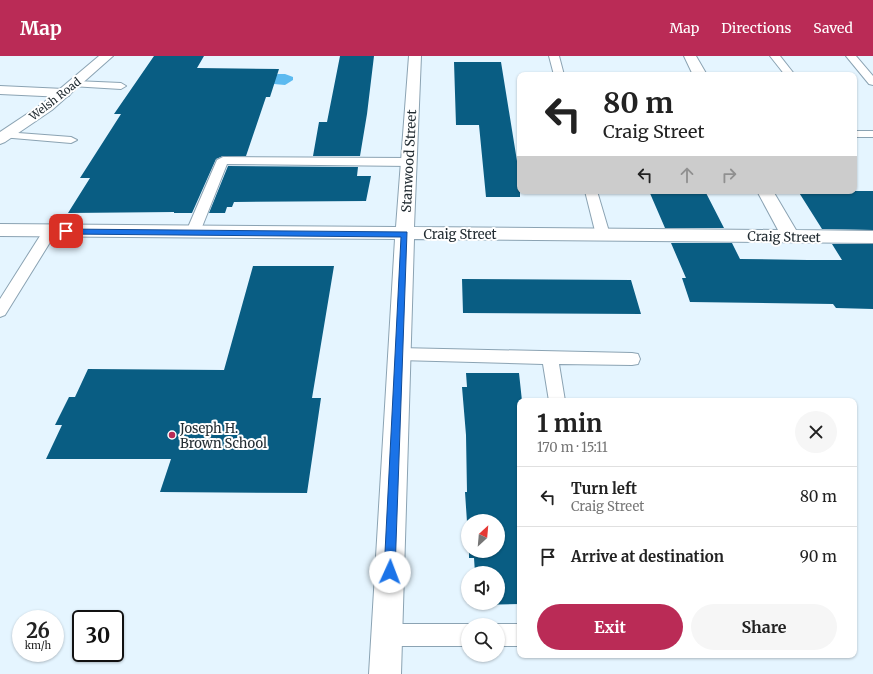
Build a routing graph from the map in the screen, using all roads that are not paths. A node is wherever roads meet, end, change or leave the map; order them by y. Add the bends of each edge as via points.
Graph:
1 (107, 56) edge
2 (415, 56) edge
3 (554, 56) edge
4 (690, 56) edge
5 (774, 56) edge
6 (851, 56) edge
7 (558, 72) edge
8 (698, 72) edge
9 (787, 72) edge
10 (873, 82) edge
11 (121, 86) dead end
12 (69, 88) junction
13 (0, 90) edge
14 (857, 134) edge
15 (873, 134) edge
16 (3, 137) edge
17 (71, 140) dead end
18 (409, 162) junction
19 (592, 194) edge
20 (767, 194) edge
21 (0, 230) edge
22 (50, 231) junction
23 (193, 232) junction
24 (404, 234) junction
25 (603, 235) junction
26 (791, 237) junction
27 (873, 237) edge
28 (0, 312) edge
29 (399, 354) junction
30 (550, 357) junction
31 (632, 359) dead end
32 (557, 398) edge
33 (387, 635) junction
34 (461, 635) edge
35 (505, 635) edge
36 (517, 635) edge
37 (385, 674) edge

1 - 12 street, Welsh Road
2 - 18 street, Stanwood Street
3 - 7 lane
4 - 8 street
5 - 9 lane
6 - 10 lane
11 - 12 lane
12 - 13 street
12 - 16 street, Welsh Road
14 - 15 lane
16 - 17 lane
18 - 23 lane via 223,160
18 - 24 street, Stanwood Street
19 - 25 lane
20 - 26 street
21 - 22 street, Craig Street
22 - 23 street, Craig Street
22 - 28 lane
23 - 24 street, Craig Street
24 - 25 street, Craig Street
24 - 29 street, Stanwood Street
25 - 26 street, Craig Street
26 - 27 street, Craig Street
29 - 30 lane
29 - 33 street, Stanwood Street
30 - 31 lane
30 - 32 lane
33 - 34 lane
33 - 37 street, Stanwood Street
35 - 36 lane

